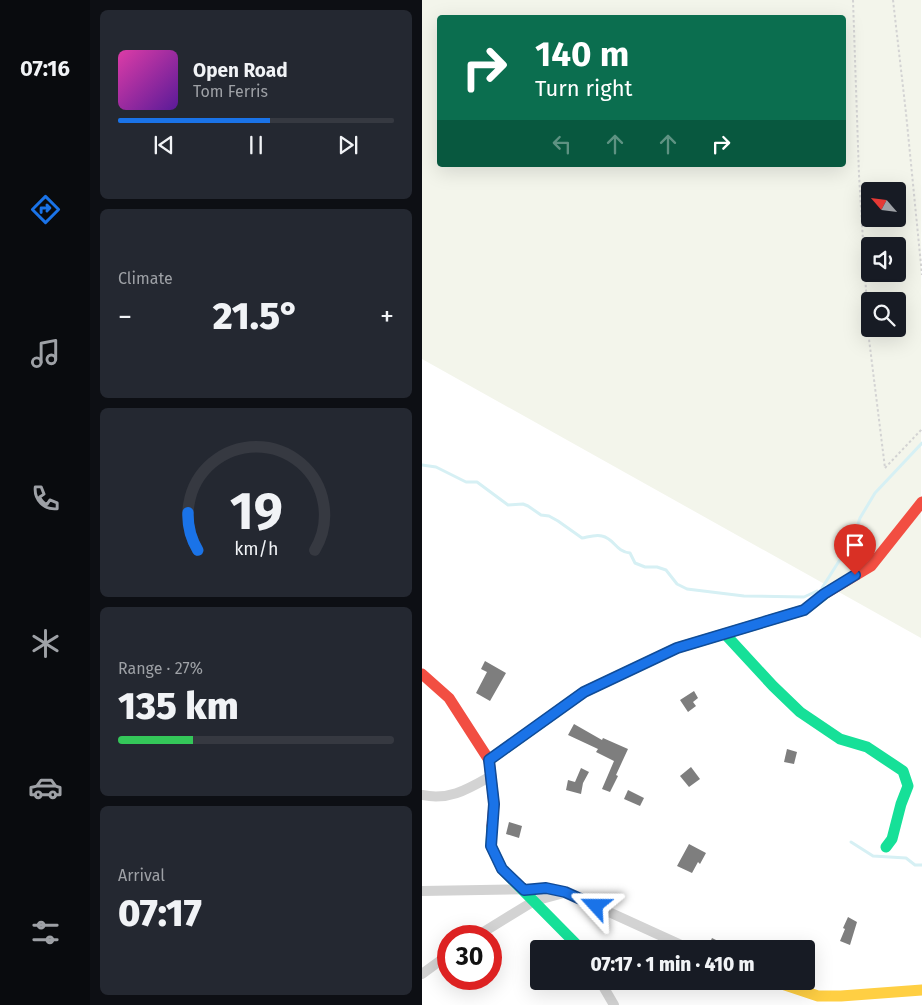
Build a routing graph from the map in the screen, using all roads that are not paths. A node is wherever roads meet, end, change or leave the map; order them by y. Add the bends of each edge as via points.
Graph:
1 (922, 502) edge
2 (725, 634) junction
3 (422, 674) edge
4 (489, 760) junction
5 (491, 776) junction
6 (422, 795) edge
7 (886, 847) dead end
8 (524, 890) junction
9 (422, 891) edge
10 (565, 892) junction
11 (534, 901) junction
12 (495, 925) edge
13 (572, 940) edge
14 (670, 940) edge
15 (437, 963) edge
16 (422, 974) edge
17 (605, 990) edge
18 (800, 990) edge
19 (922, 990) edge
20 (614, 1005) edge

1 - 2 street via 870,566 804,610
2 - 4 street via 677,648 584,692
2 - 7 street via 800,712 840,739 867,747 904,771 908,786 892,839
3 - 4 street via 448,698
4 - 5 street
5 - 6 street via 457,795
5 - 8 street via 494,804 491,846 502,869
8 - 9 street
8 - 10 street via 546,888
8 - 11 street
10 - 11 street
10 - 14 street
11 - 12 street
11 - 13 street
15 - 16 street
17 - 20 street
18 - 19 street via 818,996

